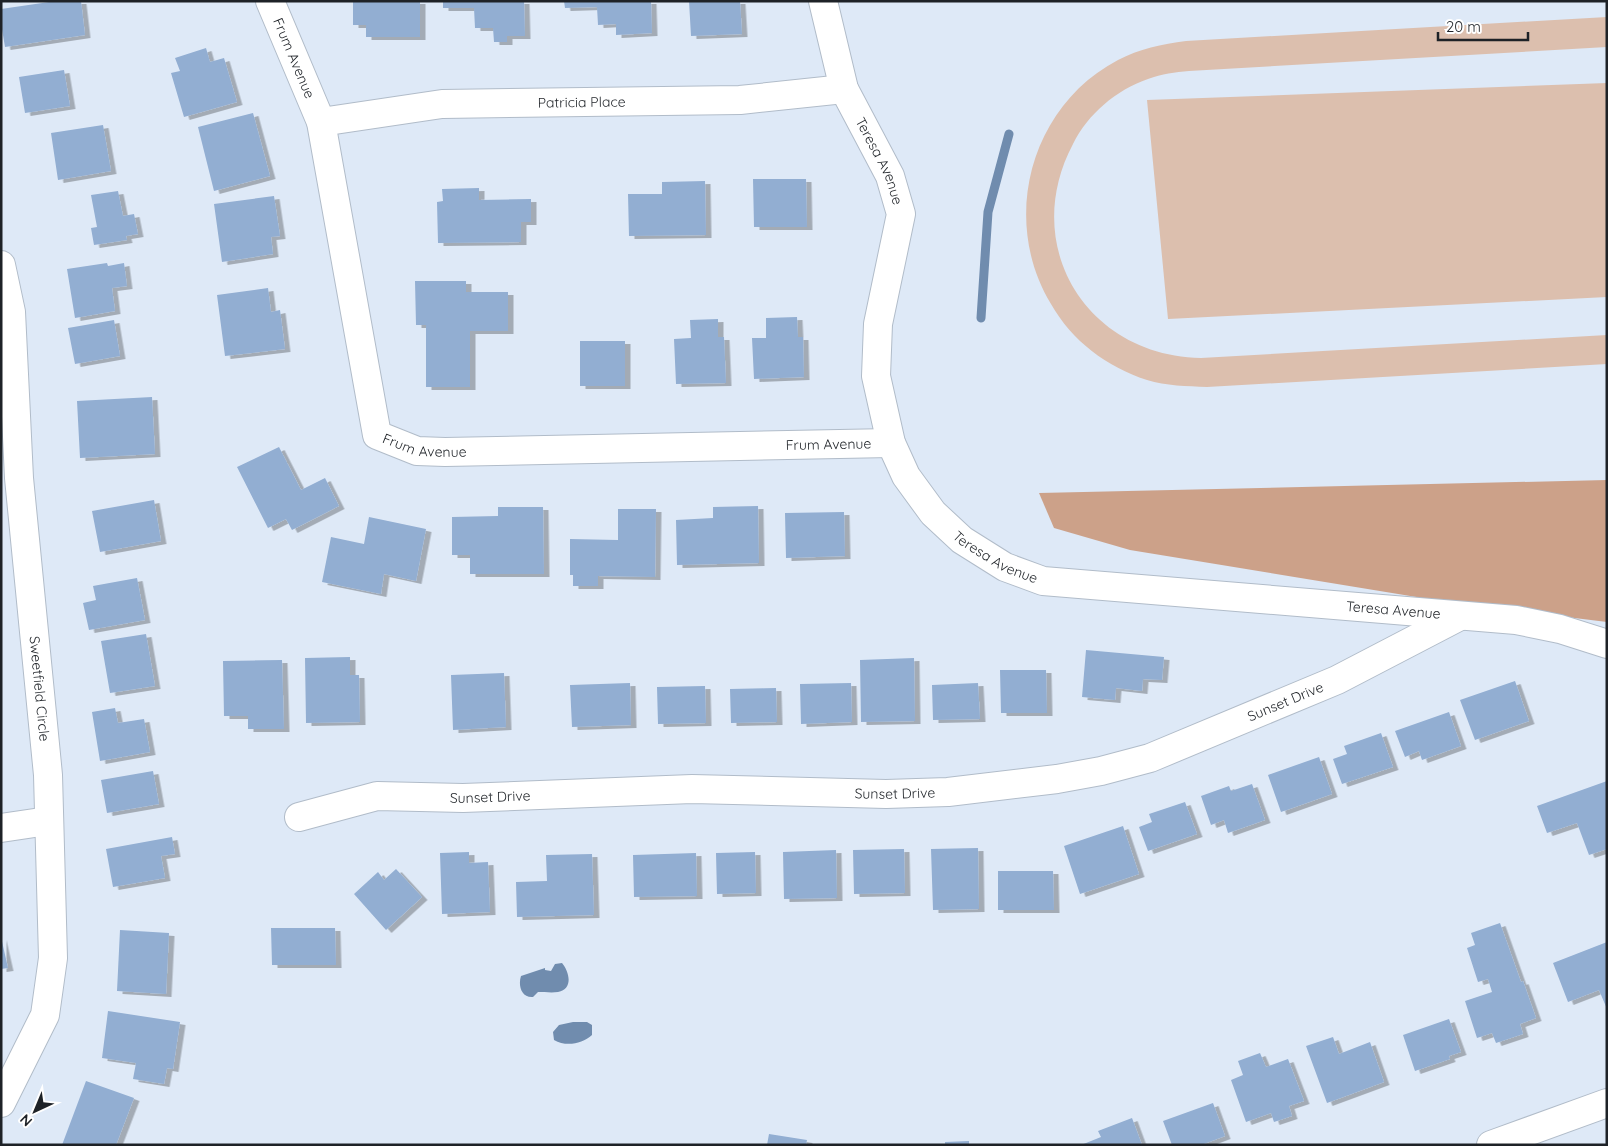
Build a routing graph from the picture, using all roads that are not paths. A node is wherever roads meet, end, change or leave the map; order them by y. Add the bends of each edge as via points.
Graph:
1 (270, 1) edge
2 (823, 1) edge
3 (844, 88) junction
4 (321, 122) junction
5 (1, 265) edge
6 (891, 443) junction
7 (10, 480) edge
8 (1460, 616) junction
9 (1607, 644) edge
10 (299, 817) dead end
11 (48, 821) junction
12 (1, 828) edge
13 (1, 1103) edge
14 (1607, 1103) edge
15 (1491, 1145) edge

1 - 4 street, Frum Avenue
2 - 3 street, Teresa Avenue
3 - 4 street, Patricia Place via 740,100 442,104
3 - 6 street, Teresa Avenue via 890,176 901,214 878,324 876,376
4 - 6 street, Frum Avenue via 377,435 417,451 446,452
5 - 7 street, Sweetfield Circle via 11,312
6 - 8 street, Teresa Avenue via 906,476 933,513 962,540 1005,567 1043,581
7 - 11 street, Sweetfield Circle via 48,775
8 - 9 street, Teresa Avenue via 1516,620 1560,629
8 - 10 street, Sunset Drive via 1337,680 1150,758 1101,771 1023,785 886,794 692,789 463,798 377,796
11 - 12 street
11 - 13 street, Sweetfield Circle via 53,958 45,1015
14 - 15 street

